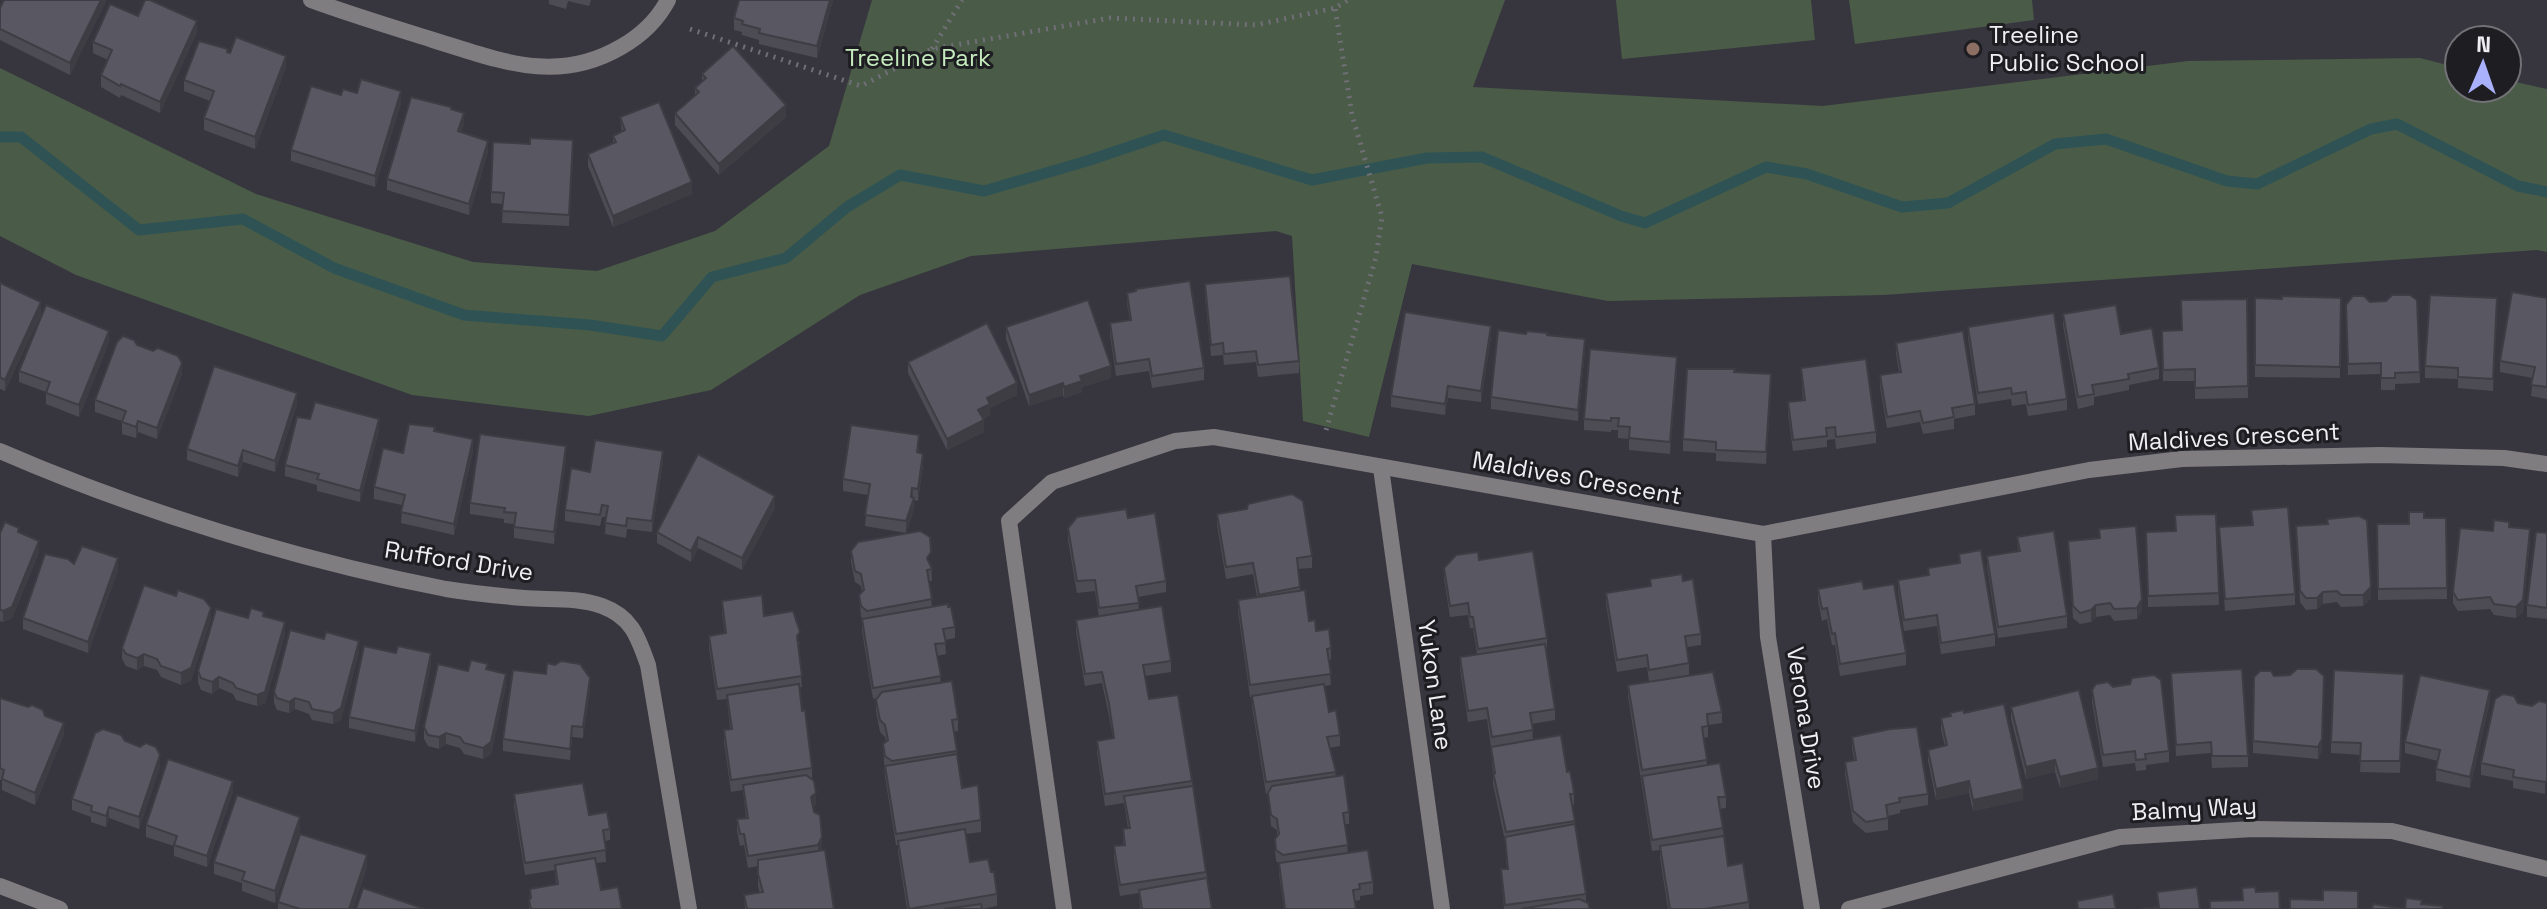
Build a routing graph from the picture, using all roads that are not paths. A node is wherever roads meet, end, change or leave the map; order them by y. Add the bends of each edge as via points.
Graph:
1 (311, 0) edge
2 (668, 0) edge
3 (0, 451) edge
4 (2547, 464) edge
5 (1381, 468) junction
6 (1763, 534) junction
7 (2547, 869) edge
8 (0, 886) edge
9 (21, 902) edge
10 (60, 909) edge
11 (689, 909) edge
12 (1064, 909) edge
13 (1442, 909) edge
14 (1812, 909) edge
15 (1849, 909) edge

1 - 2 street via 541,68 584,64 608,55 643,33
3 - 11 street, Rufford Drive via 151,508 281,549 447,589 569,600 600,605 623,616 648,665
4 - 6 street, Maldives Crescent via 2380,455 2182,459 2089,470
5 - 6 street, Maldives Crescent
5 - 12 street, Maldives Crescent via 1214,437 1175,441 1052,482 1009,521
5 - 13 street, Yukon Lane
6 - 14 street, Verona Drive via 1768,637
7 - 15 street, Balmy Way via 2392,831 2253,829 2120,837
8 - 9 street
9 - 10 street

